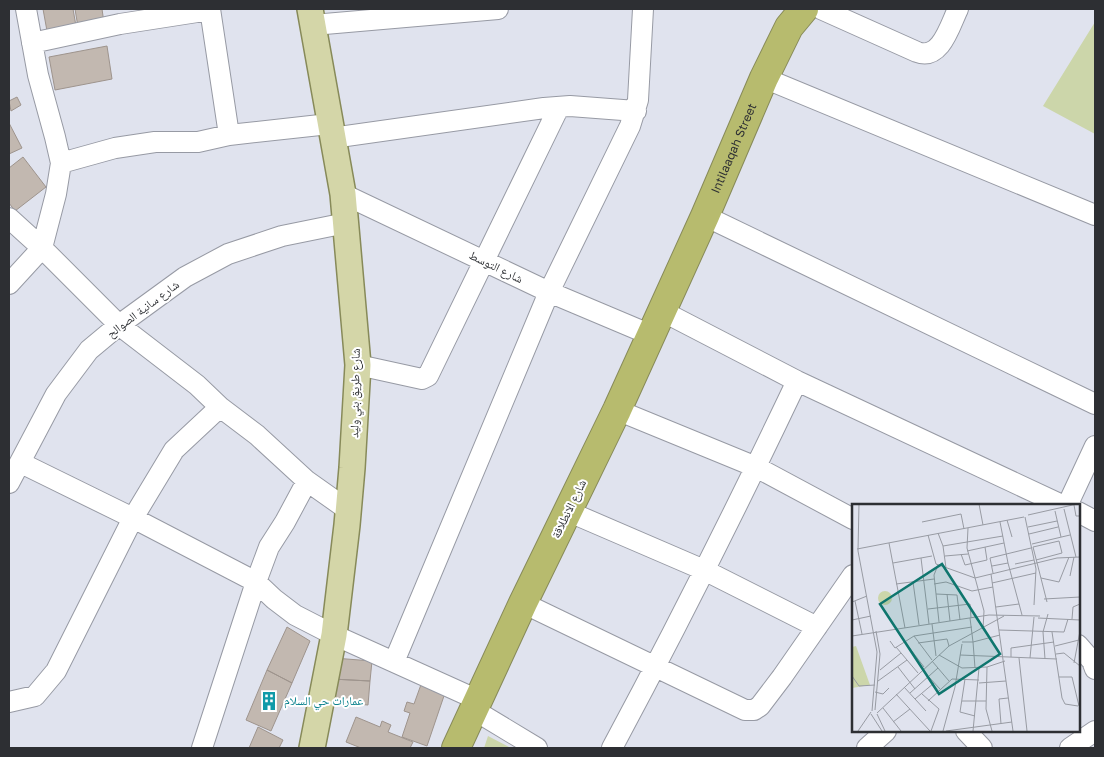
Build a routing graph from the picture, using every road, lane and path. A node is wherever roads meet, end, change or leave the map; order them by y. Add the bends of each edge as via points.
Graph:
1 (14, 9) edge
2 (26, 9) edge
3 (498, 9) edge
4 (643, 9) edge
5 (820, 9) edge
6 (958, 9) edge
7 (210, 10) edge
8 (795, 15) edge
9 (856, 16) edge
10 (119, 17) edge
11 (311, 17) edge
12 (31, 38) junction
13 (764, 78) junction
14 (559, 106) junction
15 (636, 110) junction
16 (331, 131) junction
17 (229, 135) junction
18 (61, 163) junction
19 (343, 194) junction
20 (1095, 215) edge
21 (705, 216) junction
22 (9, 218) edge
23 (346, 222) junction
24 (42, 248) junction
25 (484, 261) junction
26 (9, 284) edge
27 (549, 292) junction
28 (662, 311) junction
29 (119, 324) junction
30 (651, 335) junction
31 (358, 365) junction
32 (797, 381) junction
33 (1095, 404) edge
34 (220, 407) junction
35 (617, 410) junction
36 (1095, 446) edge
37 (20, 463) junction
38 (756, 467) junction
39 (307, 481) junction
40 (9, 483) edge
41 (1061, 504) edge
42 (1066, 504) edge
43 (348, 510) junction
44 (567, 511) junction
45 (1079, 513) edge
46 (133, 518) junction
47 (852, 518) edge
48 (1095, 521) edge
49 (704, 570) junction
50 (852, 576) edge
51 (256, 582) junction
52 (523, 603) junction
53 (817, 627) junction
54 (334, 635) junction
55 (1079, 646) edge
56 (394, 662) junction
57 (655, 668) junction
58 (1095, 669) edge
59 (9, 702) edge
60 (476, 705) junction
61 (1095, 731) edge
62 (885, 732) edge
63 (967, 732) edge
64 (314, 747) edge
65 (202, 748) edge
66 (456, 748) edge
67 (537, 748) edge
68 (612, 748) edge
69 (867, 748) edge
70 (982, 748) edge
71 (1070, 748) edge

1 - 12 street
2 - 12 street
3 - 11 street
4 - 15 street
5 - 9 street
6 - 9 street via 939,48 926,54 917,52
7 - 10 street
7 - 17 street
8 - 13 highway, Intilaaqah Street
10 - 12 street
11 - 16 main road, شارع طريق بني وليد
12 - 18 street
13 - 20 street
13 - 21 highway, Intilaaqah Street
14 - 15 street
14 - 16 street
14 - 25 street
15 - 27 street
16 - 17 street
16 - 19 main road, شارع طريق بني وليد
17 - 18 street via 198,142 155,142 123,147
18 - 24 street
19 - 23 main road, شارع طريق بني وليد
19 - 25 street, شارع التوسط
21 - 28 highway, Intilaaqah Street
21 - 33 street
22 - 24 street
23 - 29 street, شارع سانية الصوالح via 282,236 228,254 185,277
23 - 31 main road, شارع طريق بني وليد
24 - 26 street
24 - 29 street
25 - 27 street, شارع التوسط
25 - 31 street via 428,376 422,379
27 - 30 street, شارع التوسط
27 - 56 street
28 - 30 highway, شارع الانطلاقة
28 - 32 street
29 - 34 street
29 - 37 street, شارع سانية الصوالح via 89,350 56,394
30 - 35 highway, شارع الانطلاقة
31 - 43 main road, شارع طريق بني وليد
32 - 38 street
32 - 41 street
34 - 39 street via 257,435
34 - 46 street via 174,450
35 - 38 street
35 - 44 highway, شارع الانطلاقة
36 - 42 street
37 - 40 street, شارع سانية الصوالح
37 - 46 street
38 - 47 street
38 - 49 street
39 - 43 street
39 - 51 street via 268,547
43 - 54 main road, شارع طريق بني وليد
44 - 49 street
44 - 52 highway, شارع الانطلاقة
45 - 48 street
46 - 51 street
46 - 59 street via 56,671 35,696
49 - 53 street
49 - 57 street
50 - 53 street
51 - 54 street via 295,615
51 - 65 street
52 - 57 street
52 - 60 highway, شارع الانطلاقة
53 - 57 street via 754,710 745,710
54 - 56 street
54 - 64 main road, شارع طريق بني وليد
55 - 58 street
56 - 60 street
57 - 68 street
60 - 66 highway, شارع الانطلاقة
60 - 67 street
61 - 71 street
62 - 69 street
63 - 70 street

